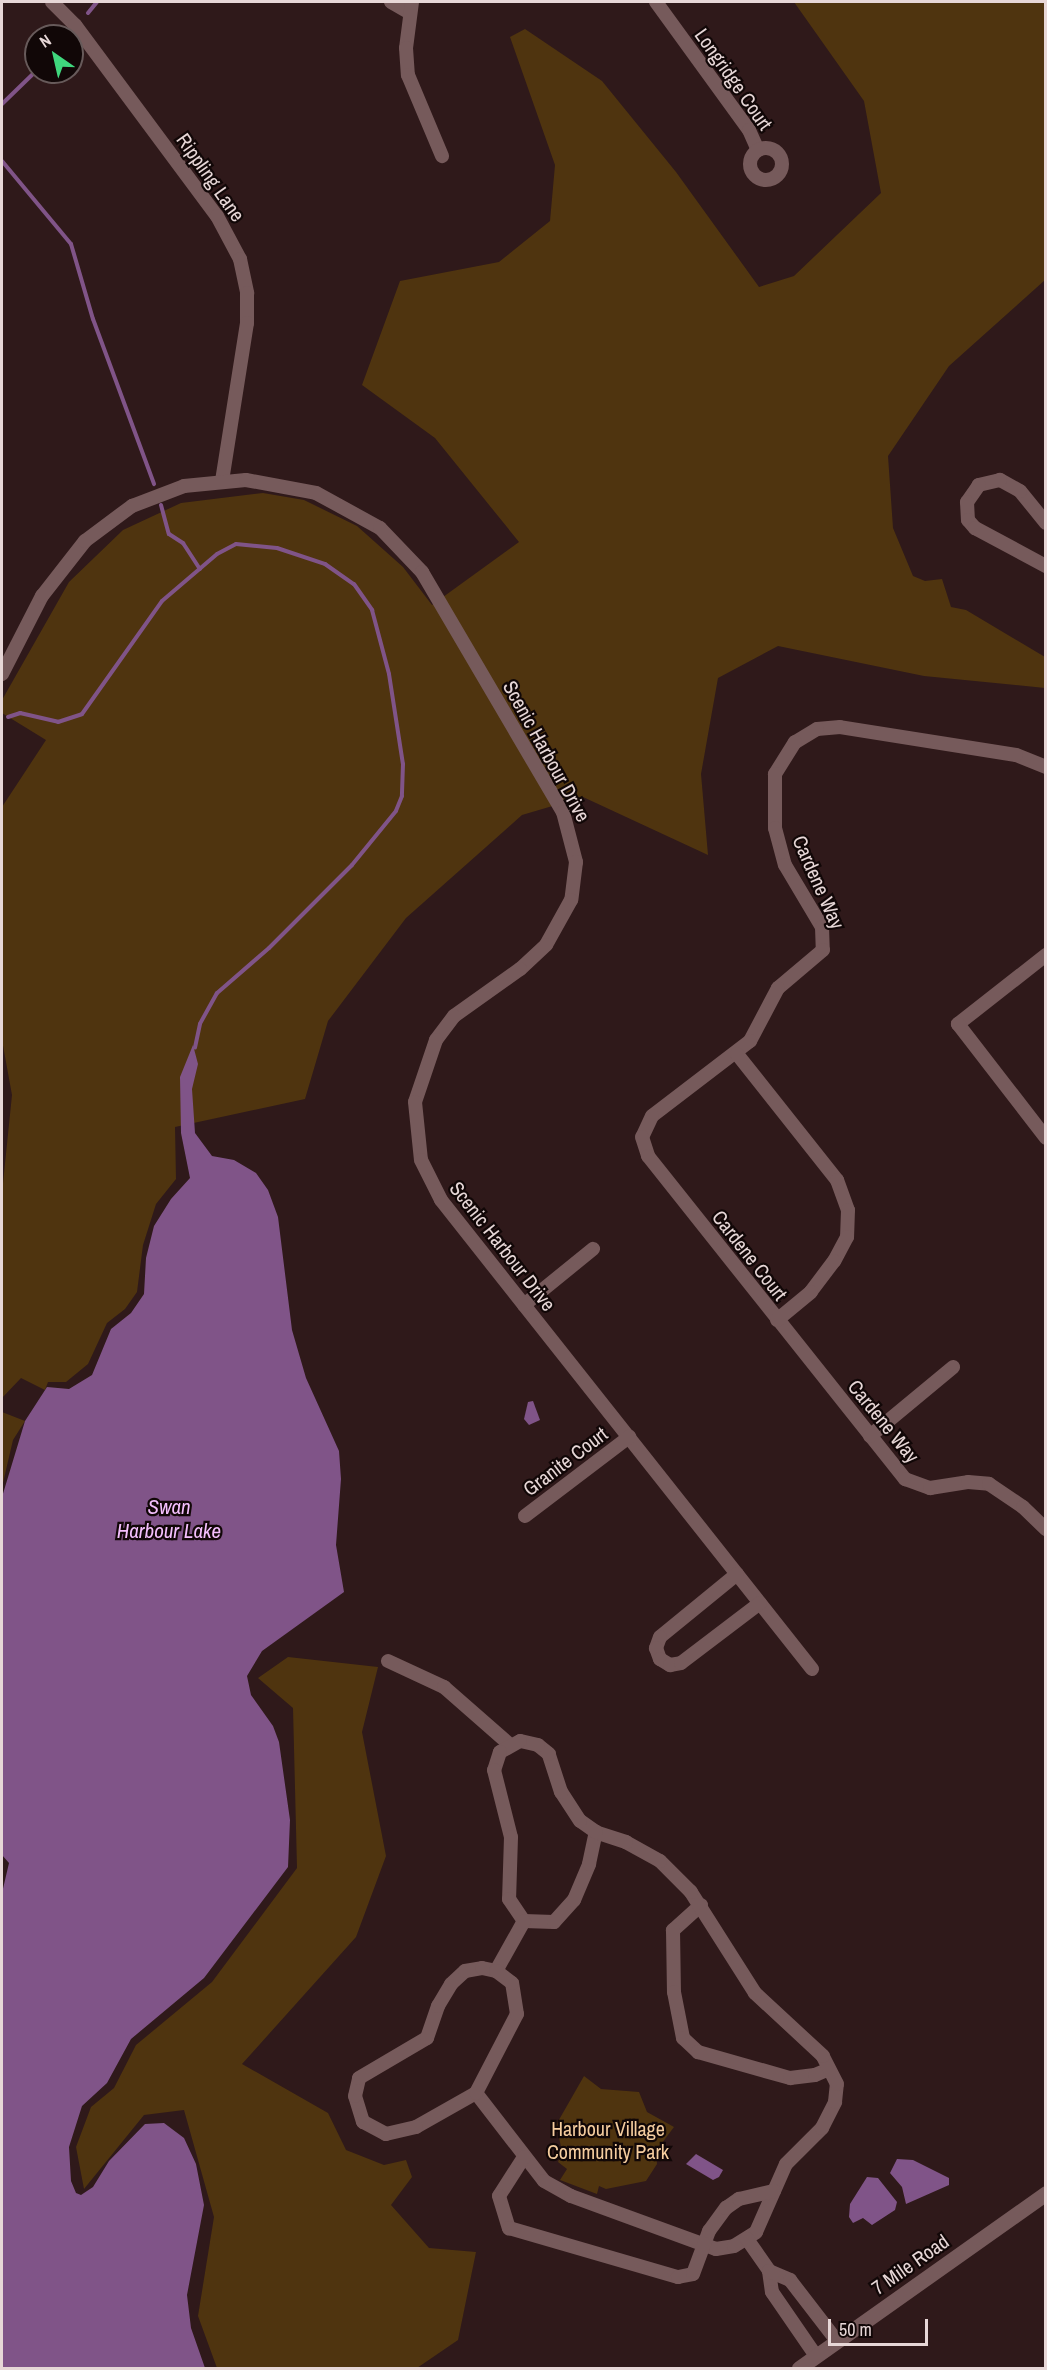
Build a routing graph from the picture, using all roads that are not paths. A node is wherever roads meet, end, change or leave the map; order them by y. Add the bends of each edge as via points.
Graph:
1 (52, 2) edge
2 (390, 2) edge
3 (656, 2) edge
4 (411, 7) edge
5 (758, 150) dead end
6 (442, 156) dead end
7 (222, 480) junction
8 (1046, 523) edge
9 (1046, 566) edge
10 (2, 674) edge
11 (1046, 767) edge
12 (1046, 955) edge
13 (737, 1054) junction
14 (1046, 1138) edge
15 (593, 1249) dead end
16 (524, 1305) junction
17 (777, 1320) junction
18 (954, 1367) dead end
19 (870, 1436) junction
20 (629, 1437) junction
21 (525, 1516) dead end
22 (1046, 1530) edge
23 (737, 1574) junction
24 (760, 1603) junction
25 (388, 1661) dead end
26 (812, 1669) dead end
27 (509, 1744) junction
28 (596, 1833) junction
29 (701, 1905) junction
30 (524, 1921) junction
31 (496, 1971) junction
32 (829, 2069) junction
33 (476, 2093) junction
34 (524, 2157) junction
35 (774, 2191) junction
36 (1046, 2193) edge
37 (747, 2239) junction
38 (703, 2245) junction
39 (769, 2271) junction
40 (837, 2341) junction
41 (816, 2356) junction
42 (799, 2368) edge

1 - 7 street, Rippling Lane via 75,25 217,216 240,260 248,323
2 - 4 street
3 - 5 street, Longridge Court via 749,130
4 - 6 street via 408,75
7 - 10 street, Scenic Harbour Drive via 184,486 148,498 98,529 61,567
7 - 16 street, Scenic Harbour Drive via 269,481 316,493 360,514 398,545 442,602 569,827 576,875 559,926 531,961 446,1025 427,1059 415,1102 416,1141 430,1183
8 - 9 street via 1020,491 1000,480 979,485 967,501 966,514 975,528
11 - 13 street, Cardene Way via 1016,755 840,727 817,729 795,742 775,774 774,828 785,865 822,927 825,944 819,957 778,988 760,1026
12 - 14 street via 958,1024
13 - 17 street, Cardene Court via 837,1180 848,1210 847,1237 834,1261 811,1292
13 - 17 street, Cardene Court via 652,1116 644,1130 643,1143 648,1156
15 - 16 street
16 - 20 street, Scenic Harbour Drive
17 - 19 street, Cardene Way
18 - 19 street
19 - 22 street, Cardene Way via 911,1483 930,1488 968,1482 989,1485 1023,1507
20 - 21 street, Granite Court
20 - 23 street, Scenic Harbour Drive
23 - 24 street, Scenic Harbour Drive
23 - 24 street via 660,1636 656,1648 660,1659 670,1665 681,1663
24 - 26 street, Scenic Harbour Drive
25 - 27 street via 444,1687
27 - 28 street via 530,1742 544,1748 569,1808
27 - 30 street via 500,1752 494,1770 511,1837 509,1899
28 - 29 street via 633,1845 660,1861
28 - 30 street via 589,1864 574,1900 554,1922
29 - 32 street via 755,1993 777,2017 810,2042
29 - 32 street via 673,1929 674,1992 683,2038 698,2052 790,2078
30 - 31 street
31 - 33 street via 512,1983 517,2014
31 - 33 street via 465,1971 451,1984 438,2006 428,2038 359,2078 356,2096 363,2122 386,2134 416,2127
32 - 35 street via 837,2085 832,2110 815,2137 786,2164
33 - 34 street
34 - 38 street via 544,2181 571,2196
34 - 38 street via 499,2196 509,2228 678,2277 693,2274
35 - 37 street via 765,2217
35 - 38 street via 739,2199 726,2208
36 - 40 street, 7 Mile Road
37 - 38 street via 716,2249
37 - 39 street
39 - 40 street via 790,2280
39 - 41 street via 772,2292
40 - 41 street, 7 Mile Road
41 - 42 street, 7 Mile Road

